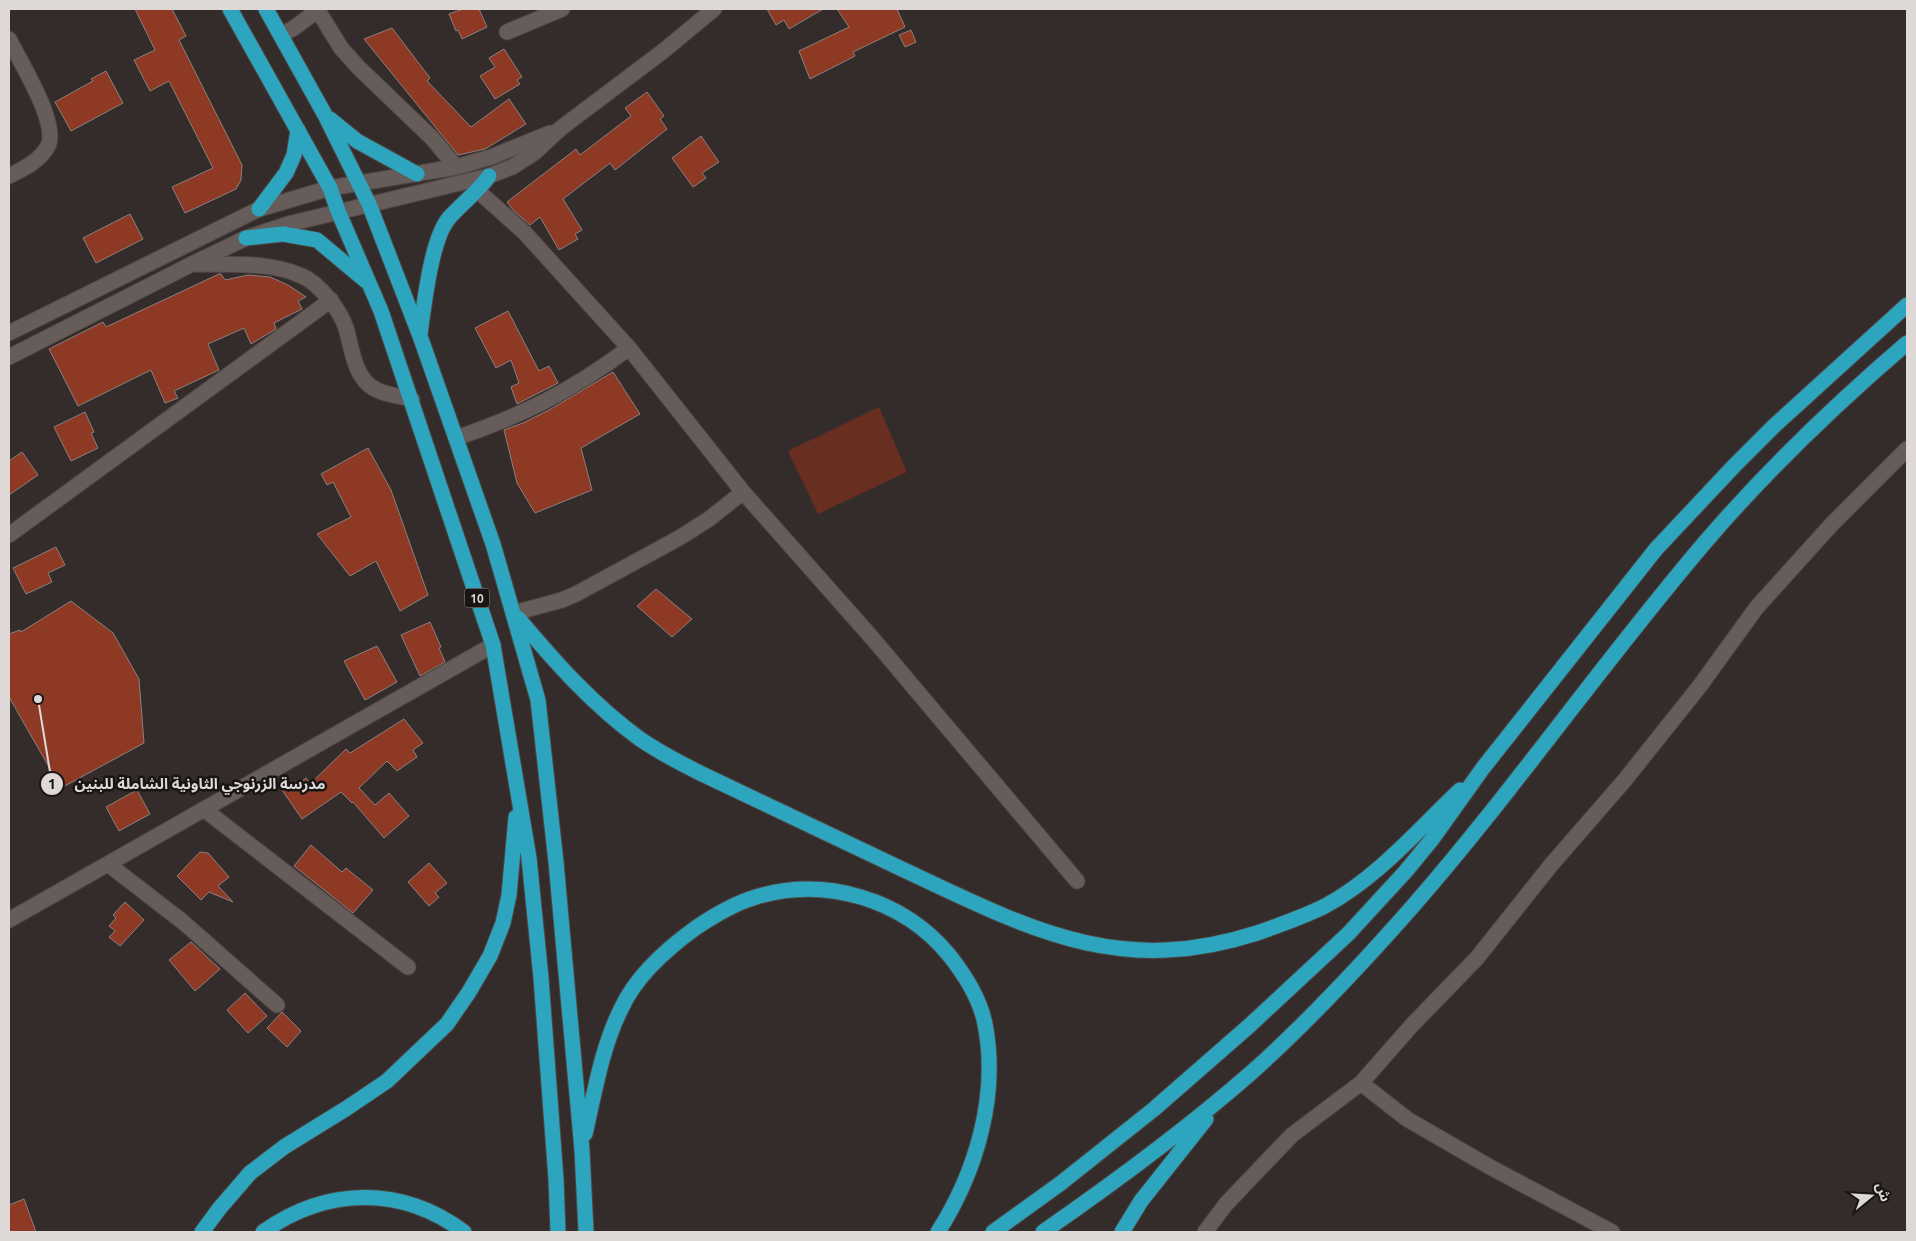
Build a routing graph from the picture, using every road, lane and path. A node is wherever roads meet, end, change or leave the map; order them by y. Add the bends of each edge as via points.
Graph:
1 (230, 9) edge
2 (266, 9) edge
3 (318, 9) edge
4 (562, 9) edge
5 (714, 9) edge
6 (507, 32) dead end
7 (281, 35) junction
8 (9, 39) edge
9 (325, 115) junction
10 (561, 128) junction
11 (298, 130) junction
12 (456, 168) junction
13 (418, 174) junction
14 (9, 176) edge
15 (489, 176) junction
16 (359, 182) junction
17 (330, 188) junction
18 (478, 191) junction
19 (369, 204) junction
20 (259, 209) junction
21 (338, 212) junction
22 (246, 238) junction
23 (192, 264) junction
24 (370, 285) junction
25 (331, 300) junction
26 (1907, 305) edge
27 (9, 333) edge
28 (420, 336) junction
29 (1907, 343) edge
30 (629, 348) junction
31 (9, 357) edge
32 (412, 399) junction
33 (456, 438) junction
34 (1907, 449) edge
35 (743, 492) junction
36 (9, 535) edge
37 (514, 613) junction
38 (493, 645) junction
39 (1483, 768) junction
40 (518, 788) junction
41 (205, 810) junction
42 (108, 864) junction
43 (1077, 881) dead end
44 (9, 920) edge
45 (408, 967) dead end
46 (277, 1005) dead end
47 (1361, 1083) junction
48 (1224, 1097) junction
49 (582, 1150) junction
50 (202, 1232) edge
51 (263, 1232) edge
52 (464, 1232) edge
53 (558, 1232) edge
54 (586, 1232) edge
55 (938, 1232) edge
56 (992, 1232) edge
57 (1043, 1232) edge
58 (1122, 1232) edge
59 (1205, 1232) edge
60 (1612, 1232) edge

1 - 11 highway, 10
2 - 7 highway, 10
3 - 7 street
3 - 12 street via 341,48 432,138
4 - 6 street
5 - 10 street
7 - 9 highway, 10
8 - 14 street via 45,111 50,130 48,144 40,156
9 - 13 highway via 357,141
9 - 16 highway, 10
10 - 12 street
10 - 15 street via 534,153
11 - 17 highway, 10
11 - 20 highway via 294,154 286,173
12 - 13 street
13 - 16 street
15 - 18 highway
15 - 19 street
16 - 17 street
16 - 19 highway, 10
17 - 20 street
17 - 21 highway, 10
18 - 28 highway via 449,218 439,236
18 - 30 street via 524,232
19 - 21 street
19 - 28 highway, 10
20 - 27 street
21 - 22 street
21 - 24 highway, 10
22 - 23 street
22 - 24 highway via 283,234 318,240
23 - 25 street via 289,271 305,277
23 - 31 street
24 - 32 highway, 10
25 - 32 street via 345,326 355,364 364,379 374,389
25 - 36 street
26 - 39 highway via 1774,426 1662,542
28 - 33 highway, 10
29 - 48 highway via 1807,434 1740,503 1677,576 1506,794 1412,907 1312,1014
30 - 33 street via 598,372 547,401 493,426
30 - 35 street
32 - 38 highway, 10
33 - 37 highway, 10
34 - 47 street via 1838,518 1757,607 1699,687 1624,781 1551,864 1500,931
35 - 37 street via 679,538 576,594
35 - 43 street via 873,639
37 - 39 highway via 587,694 613,718 671,758 999,915 1056,936 1094,945 1147,950 1208,946 1299,918 1349,891 1371,874
37 - 49 highway, 10 via 538,700
38 - 40 highway, 10
38 - 41 street
39 - 56 highway via 1406,871 1348,934 1250,1026 1161,1103 1061,1183
40 - 50 highway via 504,923 490,956 447,1024 387,1081 250,1173
40 - 53 highway, 10 via 529,858 541,978
41 - 42 street
41 - 45 street
42 - 44 street
42 - 46 street via 183,922
47 - 59 street via 1292,1136 1226,1204
47 - 60 street via 1408,1119
48 - 57 highway
48 - 58 highway via 1141,1202
49 - 54 highway, 10
49 - 55 highway via 609,1038 622,1006 652,966 670,949 709,919 754,897 795,889 857,895 896,911 930,935 958,967 972,991 984,1023 988,1071 982,1128 968,1174
51 - 52 highway via 309,1207 363,1197 422,1209

